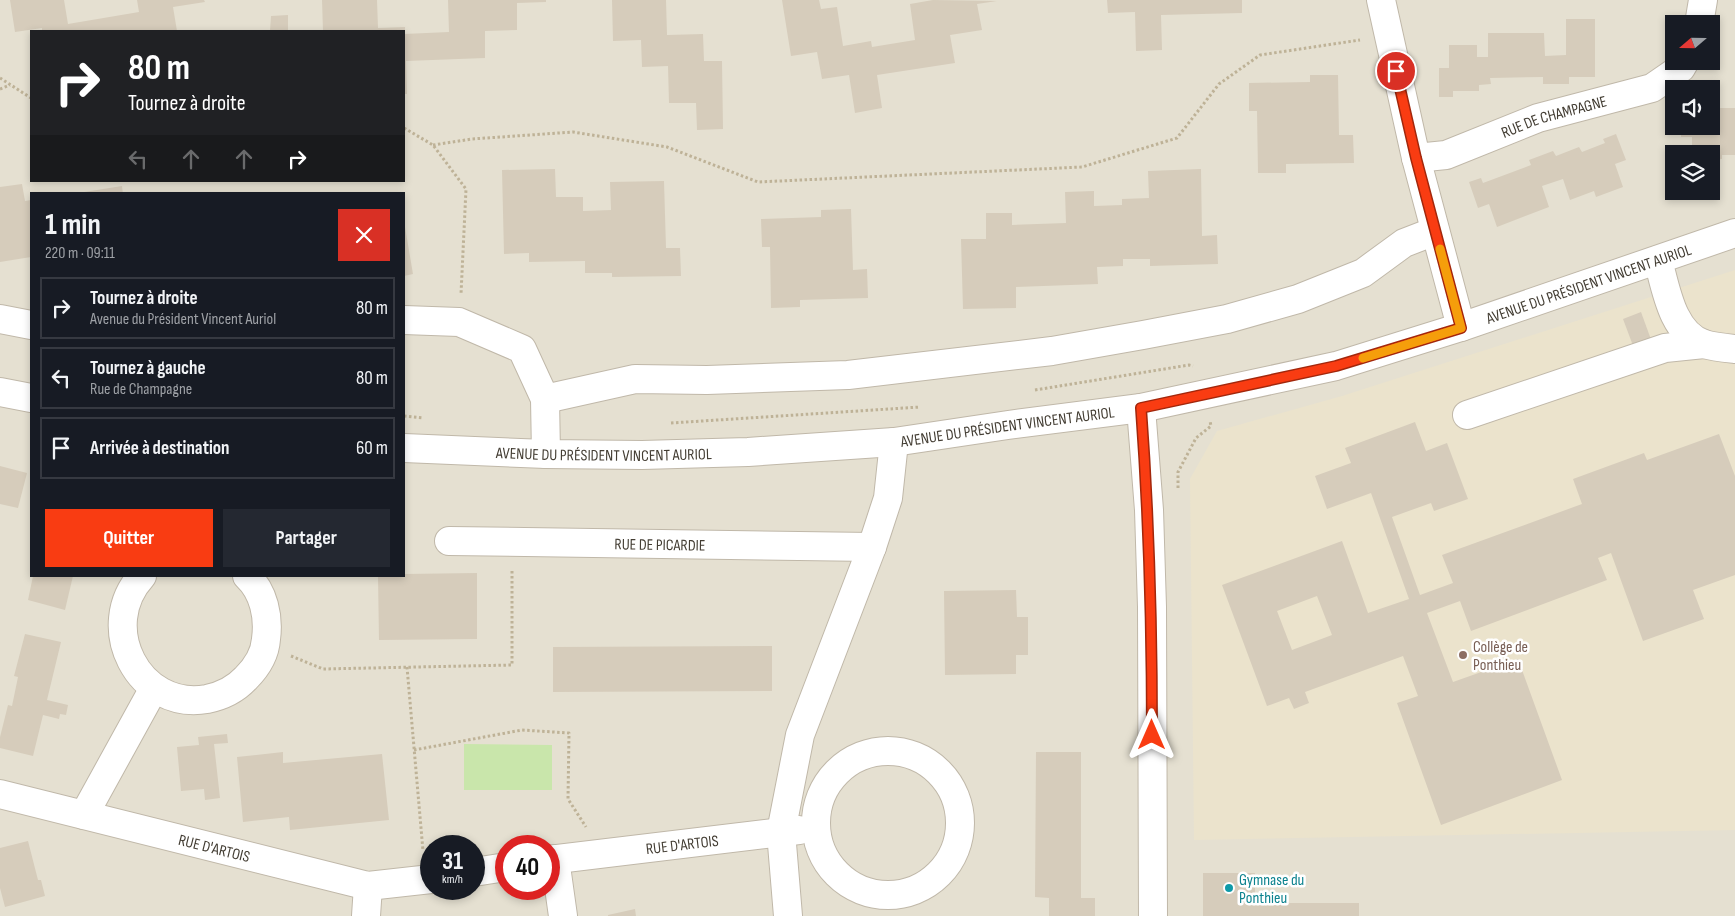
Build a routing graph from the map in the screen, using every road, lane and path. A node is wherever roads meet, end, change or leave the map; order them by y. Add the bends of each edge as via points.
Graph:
1 (1381, 0) edge
2 (1703, 0) edge
3 (1700, 15) edge
4 (1388, 36) junction
5 (1678, 70) edge
6 (0, 78) edge
7 (10, 85) junction
8 (0, 89) edge
9 (30, 97) edge
10 (405, 129) edge
11 (433, 145) junction
12 (1416, 158) junction
13 (1435, 230) junction
14 (1735, 233) edge
15 (1658, 260) junction
16 (0, 319) edge
17 (405, 320) edge
18 (459, 322) junction
19 (30, 326) edge
20 (1461, 328) junction
21 (1704, 344) junction
22 (1735, 349) edge
23 (1033, 391) dead end
24 (0, 392) edge
25 (1206, 394) junction
26 (30, 398) edge
27 (545, 399) junction
28 (928, 406) dead end
29 (1141, 408) junction
30 (1468, 415) dead end
31 (405, 416) edge
32 (432, 418) dead end
33 (671, 423) dead end
34 (894, 442) junction
35 (405, 448) edge
36 (546, 454) junction
37 (1178, 490) dead end
38 (448, 541) dead end
39 (512, 542) junction
40 (872, 547) junction
41 (141, 577) edge
42 (248, 577) edge
43 (266, 647) junction
44 (406, 667) junction
45 (154, 688) junction
46 (414, 750) junction
47 (0, 794) edge
48 (84, 815) junction
49 (816, 828) junction
50 (781, 832) junction
51 (423, 835) edge
52 (602, 853) junction
53 (560, 859) edge
54 (420, 880) edge
55 (368, 886) junction
56 (560, 900) edge
57 (366, 916) edge
58 (563, 916) edge
59 (788, 916) edge
60 (1152, 916) edge

1 - 4 street
2 - 3 street
4 - 11 path via 1260,55 1219,84 1177,138 1082,167 758,182 667,147 573,132
4 - 12 street
5 - 12 street, RUE DE CHAMPAGNE via 1652,88 1538,118 1446,155
6 - 7 path
7 - 8 path
7 - 9 path
10 - 11 path
11 - 18 path via 466,189
12 - 13 street
13 - 20 street
13 - 27 street via 1404,243 1363,273 1298,300 1227,319 1143,335 1052,351 848,375 635,379
14 - 15 street, AVENUE DU PRÉSIDENT VINCENT AURIOL
15 - 20 street, AVENUE DU PRÉSIDENT VINCENT AURIOL
15 - 21 street via 1673,311 1686,333
16 - 19 street
17 - 18 street
18 - 27 street via 522,349
20 - 25 street, AVENUE DU PRÉSIDENT VINCENT AURIOL via 1336,366
21 - 22 street
21 - 30 street via 1665,348
23 - 25 path via 1189,365 1202,370
24 - 26 street
25 - 29 street, AVENUE DU PRÉSIDENT VINCENT AURIOL
25 - 37 path via 1211,426 1196,438 1178,472
27 - 36 street
28 - 33 path
29 - 34 street, AVENUE DU PRÉSIDENT VINCENT AURIOL
29 - 60 street via 1152,607
31 - 32 path
34 - 36 street, AVENUE DU PRÉSIDENT VINCENT AURIOL via 739,452
34 - 40 street via 888,498
35 - 36 street, AVENUE DU PRÉSIDENT VINCENT AURIOL
38 - 39 street, RUE DE PICARDIE
39 - 40 street, RUE DE PICARDIE
39 - 44 path via 512,665
40 - 50 street via 800,735
41 - 45 street via 127,598 122,623 125,648 136,671
42 - 43 street via 264,602 268,624
43 - 44 path via 323,669
43 - 45 street via 256,668 240,685 220,696 198,700 175,698
44 - 46 path
45 - 48 street
46 - 51 path
46 - 52 path via 522,730 569,733 568,799
47 - 48 street, RUE D'ARTOIS
48 - 55 street, RUE D'ARTOIS
49 - 49 street via 822,851 834,871 852,886 875,894 899,895 921,887 940,873 954,854 960,831 958,807 949,785 933,767 913,755 890,751 866,754 845,765 829,782 818,804
49 - 50 street, RUE D'ARTOIS
50 - 52 street, RUE D'ARTOIS
50 - 59 street
52 - 53 street, RUE D'ARTOIS
54 - 55 street, RUE D'ARTOIS
55 - 57 street
56 - 58 street

